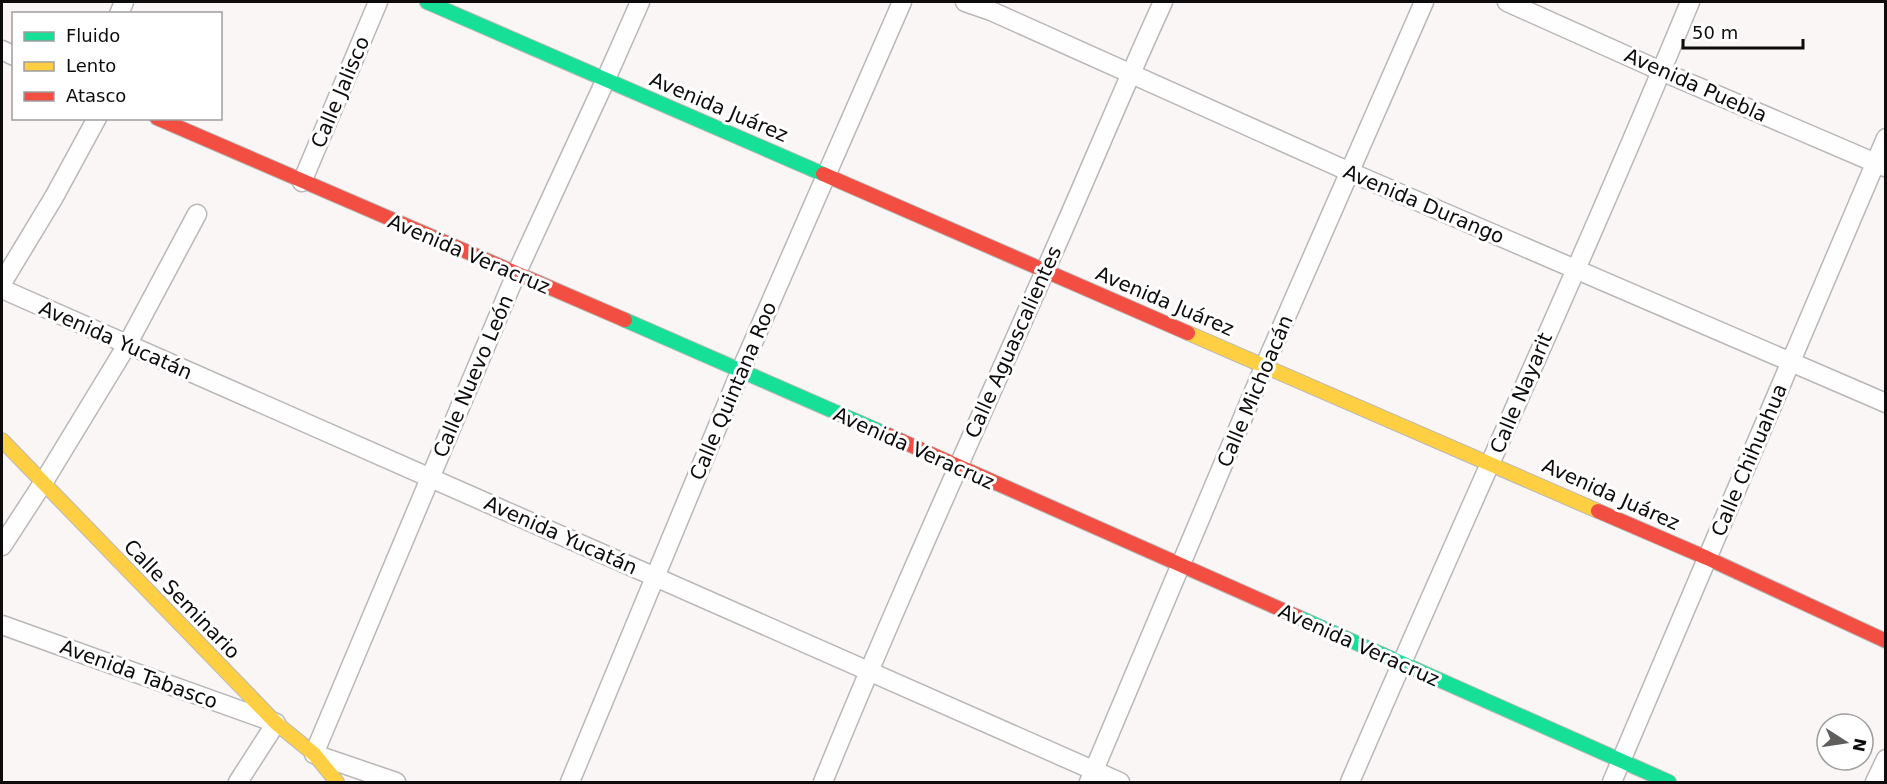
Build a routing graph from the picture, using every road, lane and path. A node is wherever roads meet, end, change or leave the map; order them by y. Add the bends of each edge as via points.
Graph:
1 (378, 2) edge
2 (427, 2) edge
3 (640, 2) edge
4 (902, 2) edge
5 (965, 2) edge
6 (1163, 2) edge
7 (1424, 2) edge
8 (1508, 2) edge
9 (1690, 2) edge
10 (1661, 71) junction
11 (1130, 74) junction
12 (606, 79) junction
13 (97, 120) edge
14 (162, 120) edge
15 (1886, 138) edge
16 (1880, 165) edge
17 (1350, 172) junction
18 (827, 175) junction
19 (302, 182) junction
20 (197, 214) dead end
21 (1575, 269) junction
22 (1046, 270) junction
23 (516, 274) junction
24 (2, 283) edge
25 (2, 289) edge
26 (127, 345) junction
27 (1790, 363) junction
28 (1265, 365) junction
29 (741, 370) junction
30 (1886, 403) edge
31 (2, 440) edge
32 (1491, 463) junction
33 (957, 467) junction
34 (430, 477) junction
35 (43, 483) junction
36 (2, 546) edge
37 (1707, 558) junction
38 (1180, 565) junction
39 (656, 577) junction
40 (2, 625) edge
41 (1886, 641) edge
42 (1401, 664) junction
43 (868, 671) junction
44 (276, 723) junction
45 (314, 753) junction
46 (1886, 759) edge
47 (1621, 760) junction
48 (1091, 777) edge
49 (238, 783) edge
50 (337, 783) edge
51 (396, 783) edge
52 (570, 783) edge
53 (823, 783) edge
54 (1120, 783) edge
55 (1350, 783) edge
56 (1612, 783) edge
57 (1669, 783) edge
58 (1875, 783) edge

1 - 19 street, Calle Jalisco
2 - 12 street, Avenida Juárez
3 - 12 street, Calle Nuevo León
4 - 18 street, Calle Quintana Roo
5 - 11 street, Avenida Durango
6 - 11 street, Calle Aguascalientes
7 - 17 street, Calle Michoacán
8 - 10 street, Avenida Puebla
9 - 10 street, Calle Nayarit
10 - 16 street, Avenida Puebla
10 - 21 street, Calle Nayarit
11 - 17 street, Avenida Durango
11 - 22 street, Calle Aguascalientes
12 - 18 street, Avenida Juárez
12 - 23 street, Calle Nuevo León
13 - 24 street
14 - 19 street, Avenida Veracruz
15 - 16 street, Calle Chihuahua
16 - 27 street, Calle Chihuahua
17 - 21 street, Avenida Durango
17 - 28 street, Calle Michoacán
18 - 22 street, Avenida Juárez
18 - 29 street, Calle Quintana Roo
19 - 23 street, Avenida Veracruz
20 - 26 street
21 - 27 street, Avenida Durango
21 - 32 street, Calle Nayarit
22 - 28 street, Avenida Juárez
22 - 33 street, Calle Aguascalientes
23 - 29 street, Avenida Veracruz
23 - 34 street, Calle Nuevo León
25 - 26 street, Avenida Yucatán
26 - 34 street, Avenida Yucatán
26 - 35 street
27 - 30 street, Avenida Durango
27 - 37 street, Calle Chihuahua
28 - 32 street, Avenida Juárez
28 - 38 street, Calle Michoacán
29 - 33 street, Avenida Veracruz
29 - 39 street, Calle Quintana Roo
31 - 35 street, Calle Seminario
32 - 37 street, Avenida Juárez
32 - 42 street, Calle Nayarit
33 - 38 street, Avenida Veracruz
33 - 43 street, Calle Aguascalientes
34 - 39 street, Avenida Yucatán
34 - 45 street, Calle Nuevo León
35 - 36 street
35 - 44 street, Calle Seminario
37 - 41 street, Avenida Juárez
37 - 47 street, Calle Chihuahua
38 - 42 street, Avenida Veracruz
38 - 48 street, Calle Michoacán
39 - 43 street, Avenida Yucatán
39 - 52 street, Calle Quintana Roo
40 - 44 street, Avenida Tabasco
42 - 47 street, Avenida Veracruz
42 - 55 street, Calle Nayarit
43 - 48 street, Avenida Yucatán
43 - 53 street, Calle Aguascalientes
44 - 45 street, Calle Seminario
44 - 49 street
45 - 50 street, Calle Seminario
45 - 51 street
46 - 58 street
47 - 56 street, Calle Chihuahua
47 - 57 street, Avenida Veracruz
48 - 54 street, Avenida Yucatán

